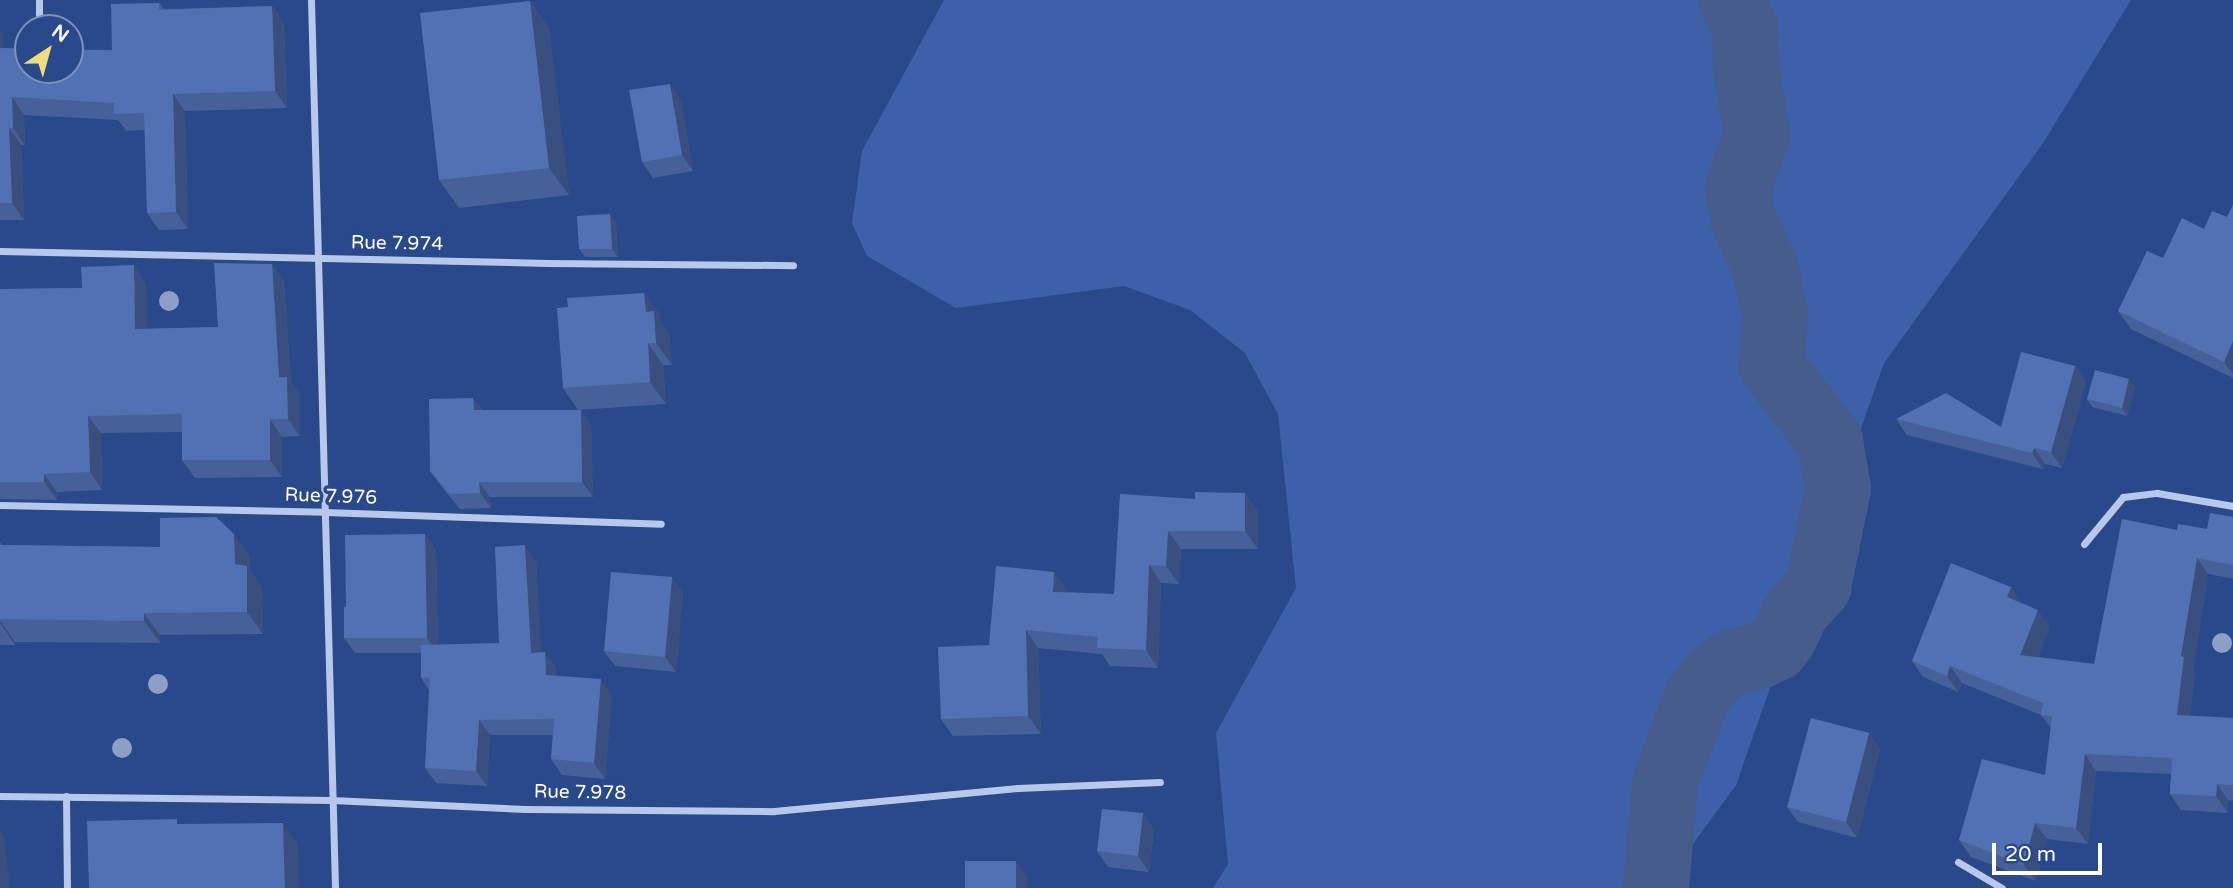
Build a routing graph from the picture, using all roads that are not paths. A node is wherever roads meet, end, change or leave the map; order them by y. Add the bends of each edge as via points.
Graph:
1 (311, 0) edge
2 (0, 251) edge
3 (316, 258) junction
4 (793, 265) dead end
5 (0, 505) edge
6 (2233, 506) edge
7 (325, 512) junction
8 (661, 524) dead end
9 (2084, 544) dead end
10 (1160, 782) dead end
11 (0, 796) edge
12 (66, 796) junction
13 (332, 800) junction
14 (1958, 862) dead end
15 (67, 888) edge
16 (335, 888) edge
17 (2002, 888) edge

1 - 3 street
2 - 3 street, Rue 7.974
3 - 4 street, Rue 7.974
3 - 7 street
5 - 7 street, Rue 7.976
6 - 9 street via 2157,493 2123,497
7 - 8 street, Rue 7.976
7 - 13 street
10 - 13 street, Rue 7.978 via 1018,788 774,811 525,809
11 - 12 street, Rue 7.978
12 - 13 street, Rue 7.978
12 - 15 street
13 - 16 street
14 - 17 street

